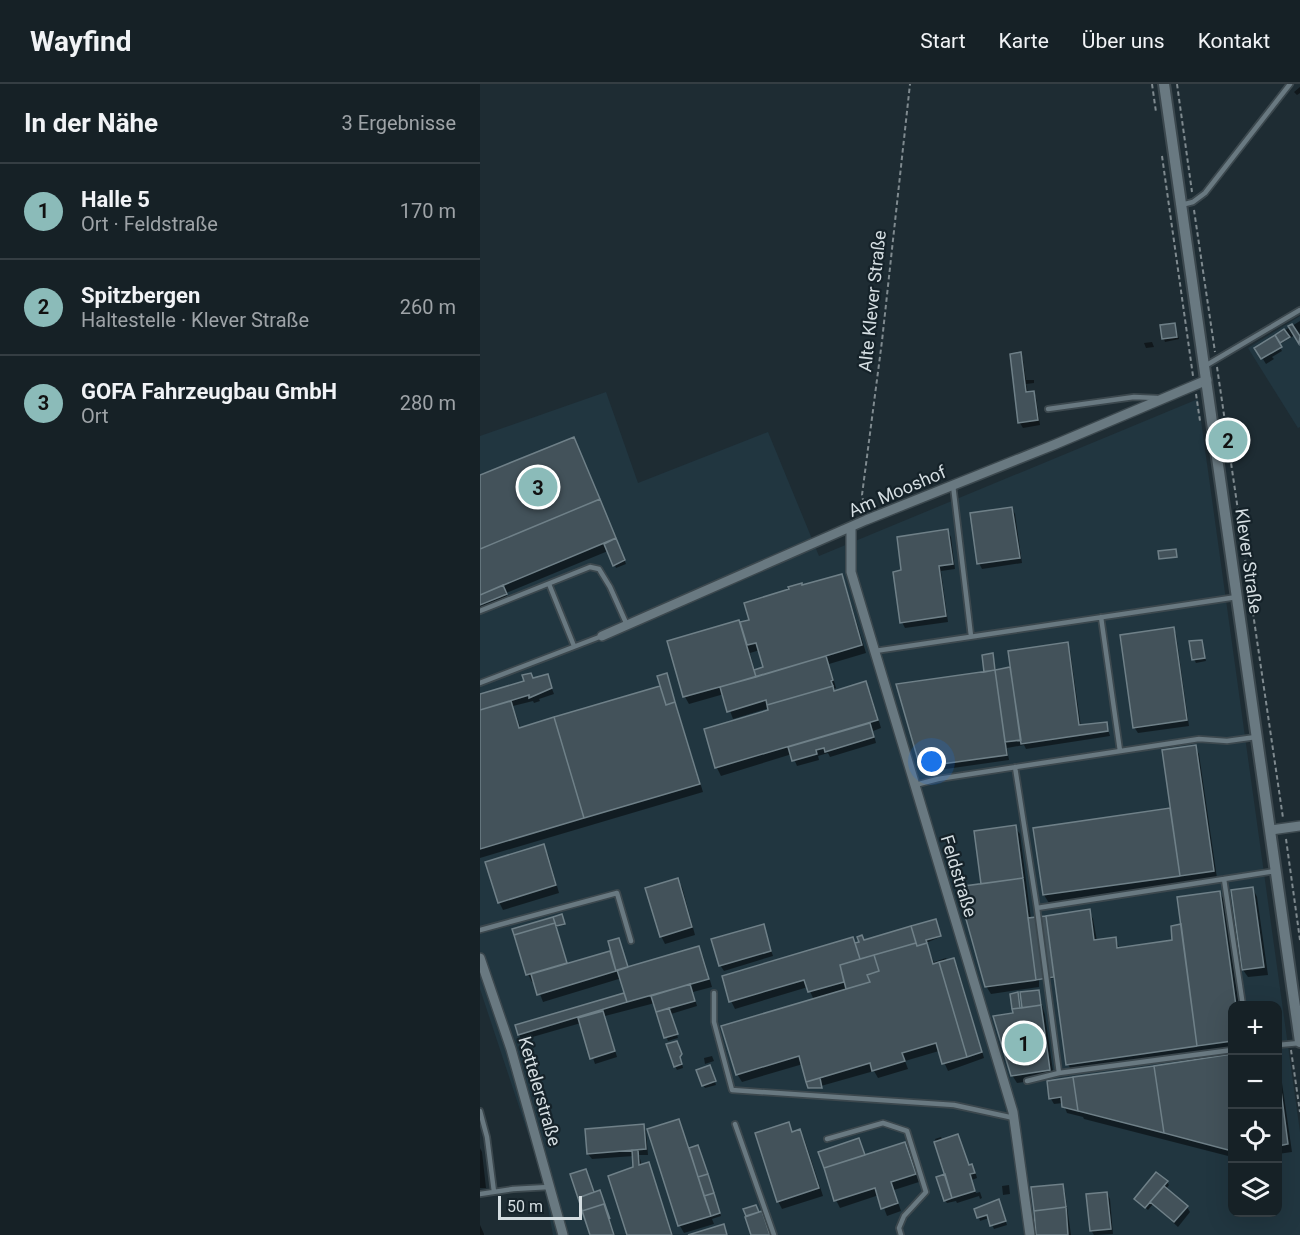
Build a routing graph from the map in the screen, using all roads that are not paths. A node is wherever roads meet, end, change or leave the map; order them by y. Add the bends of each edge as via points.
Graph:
1 (1164, 84) edge
2 (1290, 84) edge
3 (1181, 205) junction
4 (1300, 310) edge
5 (1205, 366) junction
6 (1207, 380) junction
7 (1160, 398) junction
8 (1048, 409) dead end
9 (953, 485) junction
10 (851, 528) junction
11 (549, 584) junction
12 (1238, 597) junction
13 (480, 611) edge
14 (1101, 617) junction
15 (627, 625) junction
16 (602, 636) joint
17 (971, 636) junction
18 (574, 646) junction
19 (875, 651) junction
20 (480, 682) edge
21 (1257, 737) junction
22 (1120, 751) junction
23 (1015, 767) junction
24 (915, 785) junction
25 (1300, 826) edge
26 (1271, 830) junction
27 (1276, 871) junction
28 (1224, 879) junction
29 (1037, 908) junction
30 (480, 930) edge
31 (631, 941) dead end
32 (480, 958) edge
33 (714, 993) dead end
34 (1242, 1001) edge
35 (1300, 1043) edge
36 (1282, 1045) edge
37 (1228, 1051) edge
38 (1059, 1073) junction
39 (1027, 1081) dead end
40 (480, 1111) edge
41 (1014, 1118) junction
42 (735, 1124) dead end
43 (827, 1139) dead end
44 (550, 1187) junction
45 (494, 1192) junction
46 (480, 1194) edge
47 (563, 1235) edge
48 (774, 1235) edge
49 (901, 1235) edge
50 (1029, 1235) edge

1 - 3 street, Klever Straße
2 - 3 lane via 1205,193
3 - 5 street, Klever Straße
4 - 5 lane
5 - 6 street, Klever Straße
6 - 7 street, Am Mooshof
6 - 12 street, Klever Straße
7 - 8 lane via 1134,397
7 - 9 street, Am Mooshof
9 - 10 street, Am Mooshof
9 - 17 lane
10 - 15 street, Am Mooshof
10 - 19 street, Feldstraße via 851,572
11 - 13 lane
11 - 15 lane via 590,567 599,569
11 - 18 lane
12 - 14 lane
12 - 21 street, Klever Straße
14 - 17 lane
14 - 22 lane
15 - 16 street, Am Mooshof
16 - 18 lane
17 - 19 lane
18 - 20 lane
19 - 24 street, Feldstraße
21 - 22 lane via 1199,739
21 - 26 street, Klever Straße
22 - 23 lane
23 - 24 lane
23 - 29 lane
24 - 41 street, Feldstraße
25 - 26 street
26 - 27 street, Klever Straße
27 - 28 lane
27 - 35 street, Klever Straße
28 - 29 lane
28 - 34 lane
29 - 38 lane
30 - 31 lane via 617,892
32 - 44 street, Kettelerstraße via 511,1049
33 - 41 lane via 714,1022 732,1089 954,1105
35 - 36 lane
37 - 38 lane
38 - 39 lane
40 - 45 lane
41 - 50 street, Feldstraße
42 - 48 lane
43 - 49 lane via 883,1123 907,1131 926,1192 904,1216 899,1228
44 - 45 lane
44 - 47 street, Kettelerstraße
45 - 46 lane

